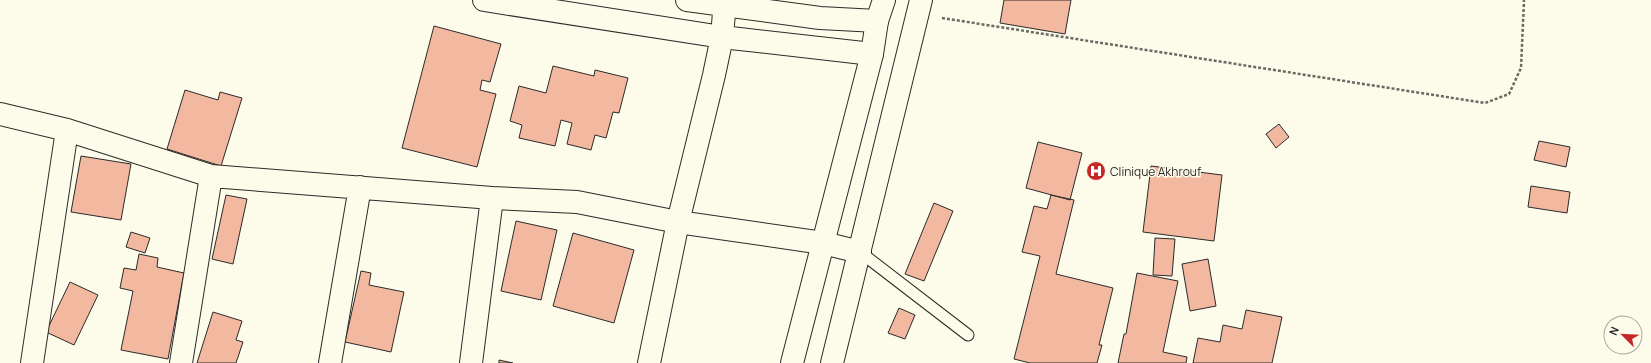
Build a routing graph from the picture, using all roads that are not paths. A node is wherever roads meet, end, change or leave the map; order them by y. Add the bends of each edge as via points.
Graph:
1 (484, 0) edge
2 (688, 0) edge
3 (884, 0) edge
4 (725, 3) edge
5 (919, 7) edge
6 (877, 21) junction
7 (722, 37) junction
8 (872, 54) junction
9 (0, 114) edge
10 (67, 130) junction
11 (211, 176) junction
12 (360, 187) junction
13 (492, 198) junction
14 (678, 222) junction
15 (822, 243) junction
16 (860, 252) junction
17 (968, 335) dead end
18 (32, 363) edge
19 (181, 363) edge
20 (330, 363) edge
21 (471, 363) edge
22 (649, 363) edge
23 (792, 363) edge
24 (832, 363) edge

1 - 7 main road
2 - 4 main road
3 - 6 main road
4 - 6 main road via 820,18
4 - 7 main road
5 - 16 main road
6 - 8 main road
7 - 8 main road
7 - 14 main road
8 - 15 main road
9 - 10 main road
10 - 11 main road
10 - 18 main road
11 - 12 main road
11 - 19 main road
12 - 13 main road
12 - 20 main road
13 - 14 main road via 577,202
13 - 21 main road
14 - 15 main road
14 - 22 main road
15 - 16 main road
15 - 23 main road
16 - 17 lane
16 - 24 main road

